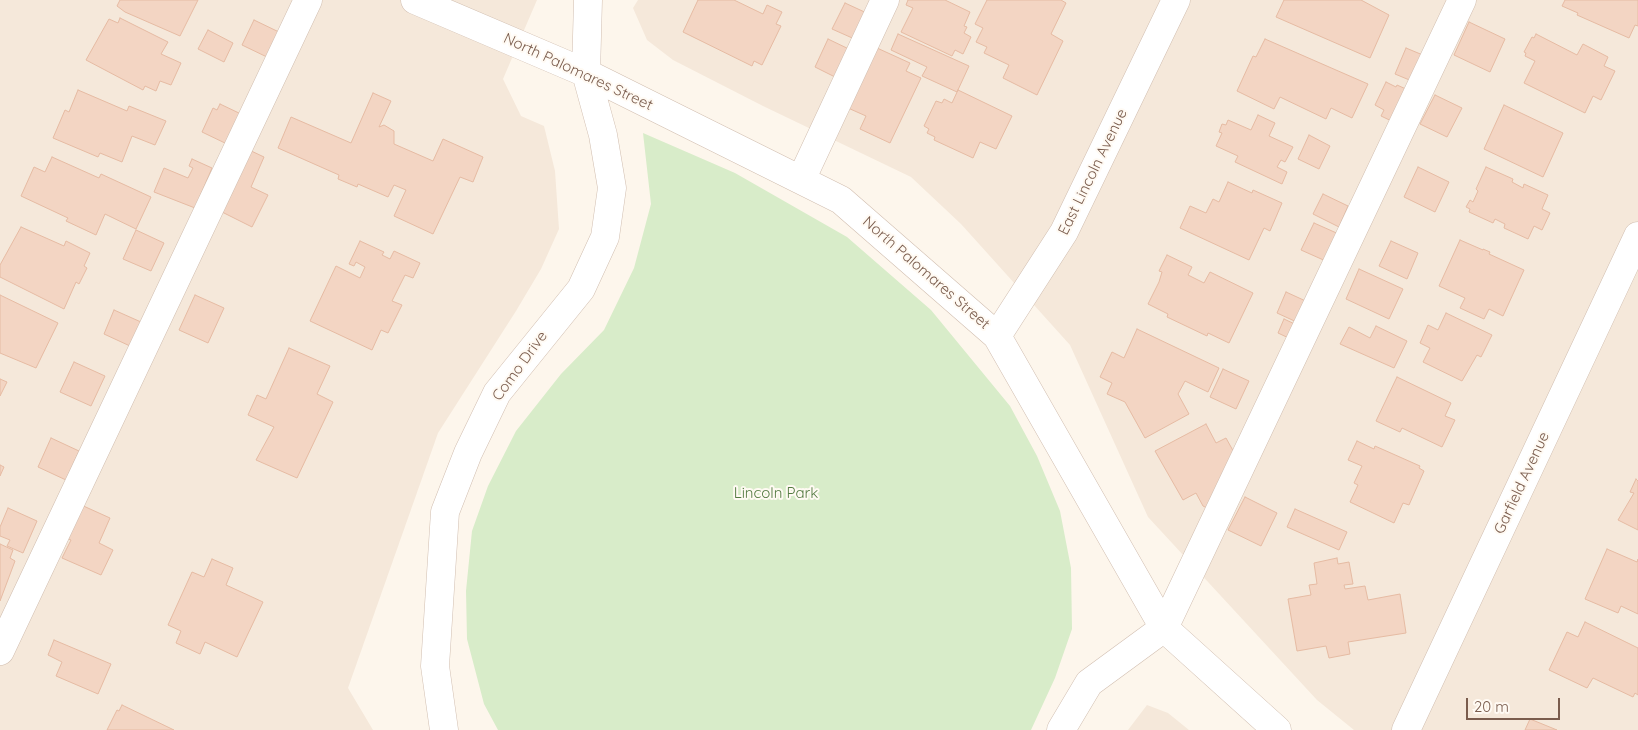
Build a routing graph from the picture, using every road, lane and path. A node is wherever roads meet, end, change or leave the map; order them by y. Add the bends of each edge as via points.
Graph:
1 (308, 0) edge
2 (415, 0) edge
3 (588, 0) edge
4 (886, 0) edge
5 (1176, 0) edge
6 (1462, 0) edge
7 (586, 73) junction
8 (801, 180) junction
9 (1638, 236) edge
10 (997, 336) junction
11 (1164, 628) junction
12 (0, 651) edge
13 (444, 730) edge
14 (1061, 730) edge
15 (1277, 730) edge
16 (1406, 730) edge

1 - 12 street
2 - 7 street, North Palomares Street
3 - 7 street, Como Drive
4 - 8 street
5 - 10 street, East Lincoln Avenue via 1064,232
6 - 11 street
7 - 8 street, North Palomares Street
7 - 13 street, Como Drive via 603,135 612,188 605,237 580,289 497,393 468,453 445,512 435,666
8 - 10 street, North Palomares Street via 842,200
9 - 16 street, Garfield Avenue
10 - 11 street, North Palomares Street
11 - 14 street via 1088,683
11 - 15 street, North Palomares Street

